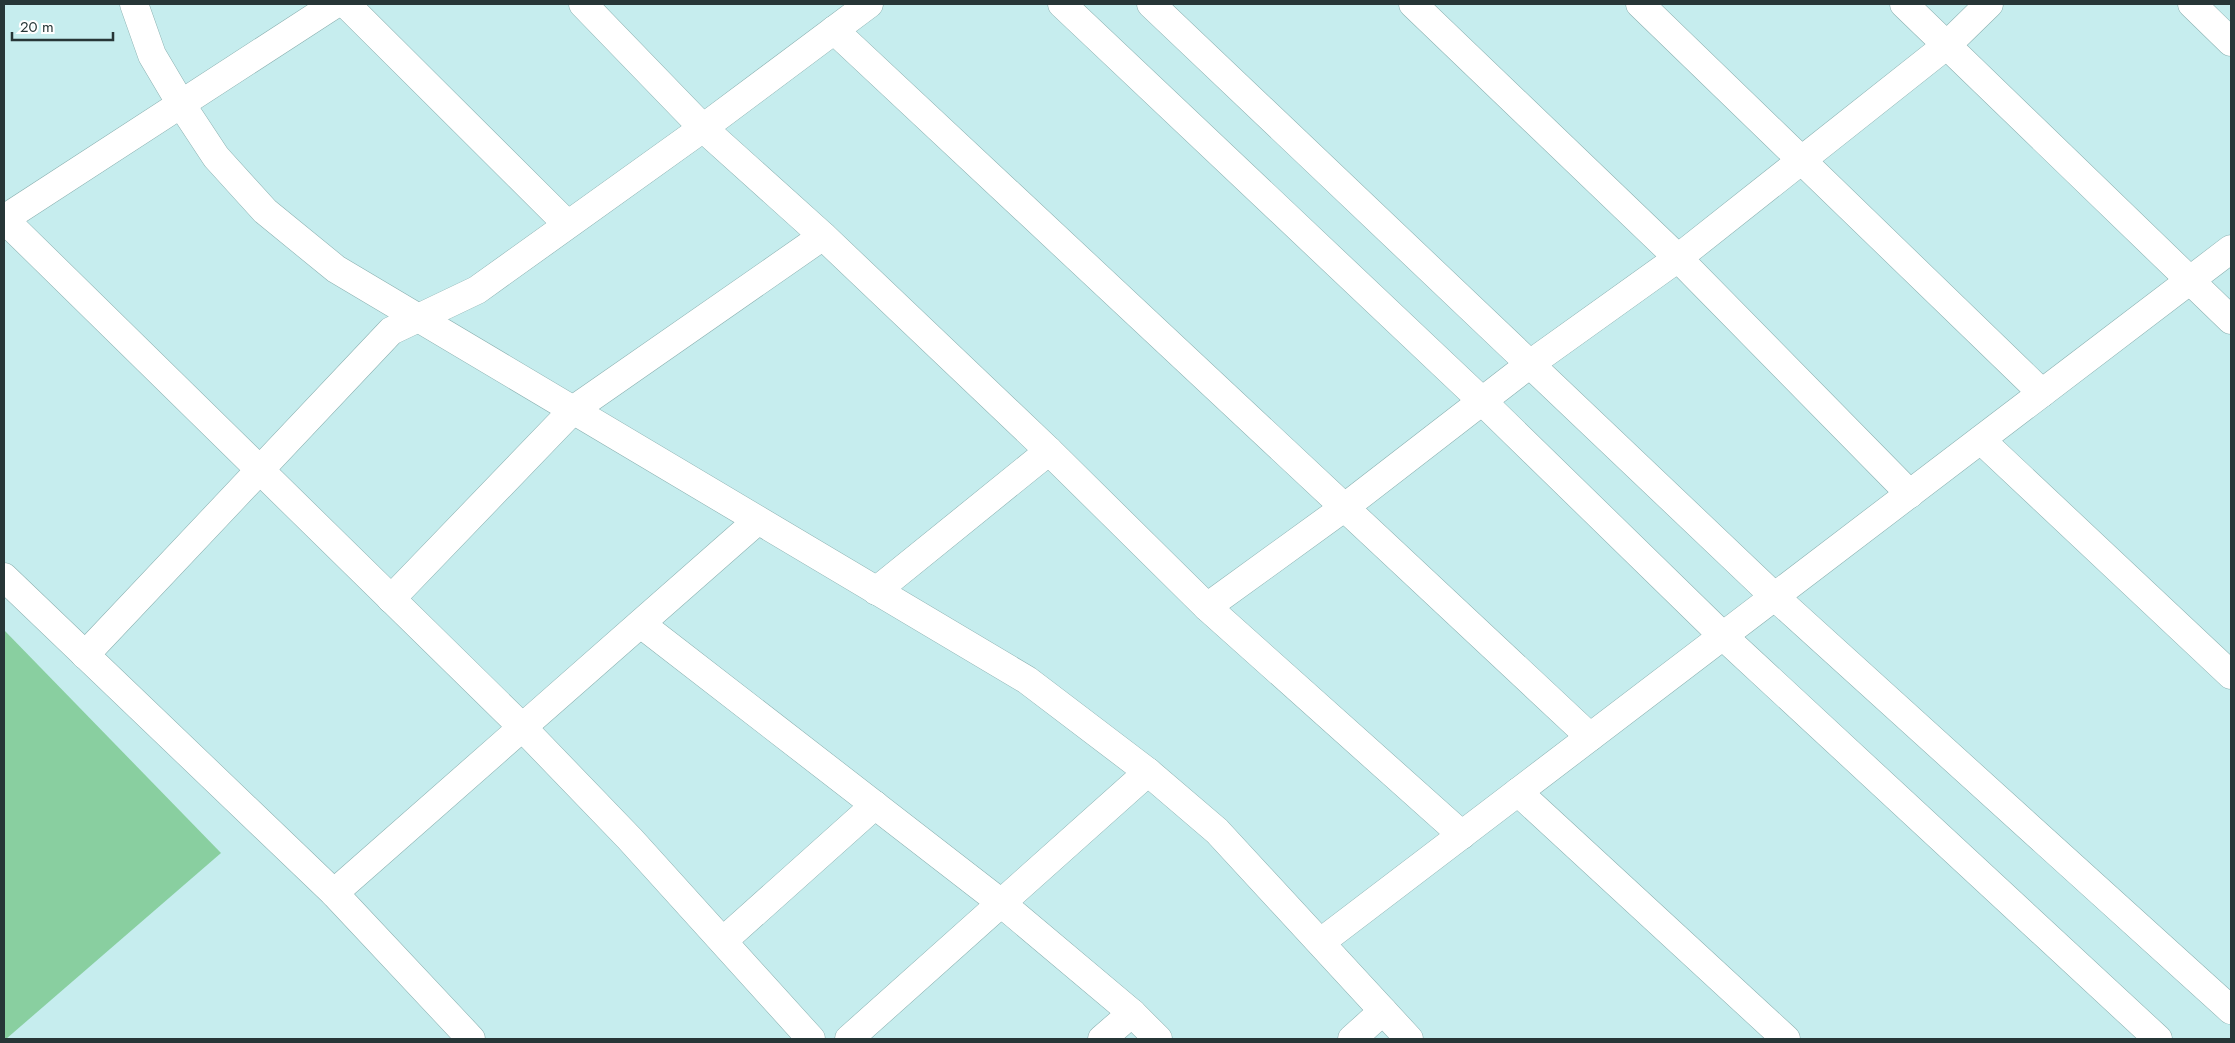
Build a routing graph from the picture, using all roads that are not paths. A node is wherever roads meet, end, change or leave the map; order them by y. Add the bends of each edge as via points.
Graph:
1 (134, 4) edge
2 (335, 4) edge
3 (346, 4) edge
4 (583, 4) edge
5 (868, 4) edge
6 (1062, 4) edge
7 (1151, 4) edge
8 (1413, 4) edge
9 (1640, 4) edge
10 (1904, 4) edge
11 (1990, 4) edge
12 (2192, 4) edge
13 (834, 30) junction
14 (2231, 42) edge
15 (1947, 46) junction
16 (181, 104) junction
17 (704, 128) junction
18 (1800, 159) junction
19 (4, 219) edge
20 (567, 224) junction
21 (823, 236) junction
22 (2231, 249) edge
23 (1678, 258) junction
24 (2190, 281) junction
25 (418, 319) junction
26 (2231, 320) edge
27 (1530, 364) junction
28 (2042, 393) junction
29 (1482, 401) junction
30 (573, 410) junction
31 (1981, 440) junction
32 (1049, 452) junction
33 (259, 470) junction
34 (1910, 494) junction
35 (1345, 507) junction
36 (757, 521) junction
37 (4, 577) edge
38 (876, 591) junction
39 (1775, 597) junction
40 (391, 599) junction
41 (1207, 607) junction
42 (641, 624) junction
43 (1723, 636) junction
44 (84, 655) junction
45 (2231, 675) edge
46 (522, 727) junction
47 (1590, 737) junction
48 (1148, 772) junction
49 (1518, 792) junction
50 (875, 805) junction
51 (1462, 835) junction
52 (334, 893) junction
53 (1000, 902) junction
54 (724, 941) junction
55 (1321, 942) junction
56 (1383, 1010) junction
57 (2231, 1010) edge
58 (1132, 1013) junction
59 (471, 1039) edge
60 (811, 1039) edge
61 (849, 1039) edge
62 (1102, 1039) edge
63 (1158, 1039) edge
64 (1352, 1039) edge
65 (1409, 1039) edge
66 (1786, 1039) edge
67 (2158, 1039) edge

1 - 16 street via 152,55
2 - 16 street
3 - 20 street
4 - 17 street
5 - 13 street
6 - 29 street
7 - 27 street
8 - 23 street
9 - 18 street
10 - 15 street
11 - 15 street
12 - 14 street
13 - 17 street
13 - 35 street
15 - 18 street
15 - 24 street
16 - 19 street
16 - 25 street via 216,157 265,211 336,269
17 - 20 street
17 - 21 street
18 - 23 street
18 - 28 street
19 - 33 street
20 - 25 street via 477,290
21 - 30 street
21 - 32 street
22 - 24 street
23 - 27 street
23 - 34 street
24 - 26 street
24 - 28 street
25 - 30 street
25 - 33 street via 392,331
27 - 29 street
27 - 39 street
28 - 31 street
29 - 35 street
29 - 43 street
30 - 36 street
30 - 40 street
31 - 34 street
31 - 45 street
32 - 38 street
32 - 41 street
33 - 40 street
33 - 44 street
34 - 39 street
35 - 41 street
35 - 47 street
36 - 38 street
36 - 42 street
37 - 44 street
38 - 48 street via 1027,680
39 - 43 street
39 - 57 street
40 - 46 street
41 - 51 street
42 - 46 street
42 - 50 street
43 - 47 street
43 - 67 street
44 - 52 street
46 - 52 street
46 - 54 street
47 - 49 street
48 - 53 street
48 - 55 street via 1217,831
49 - 51 street
49 - 66 street
50 - 53 street
50 - 54 street
51 - 55 street
52 - 59 street
53 - 58 street
53 - 61 street
54 - 60 street
55 - 56 street
56 - 64 street
56 - 65 street
58 - 62 street
58 - 63 street

